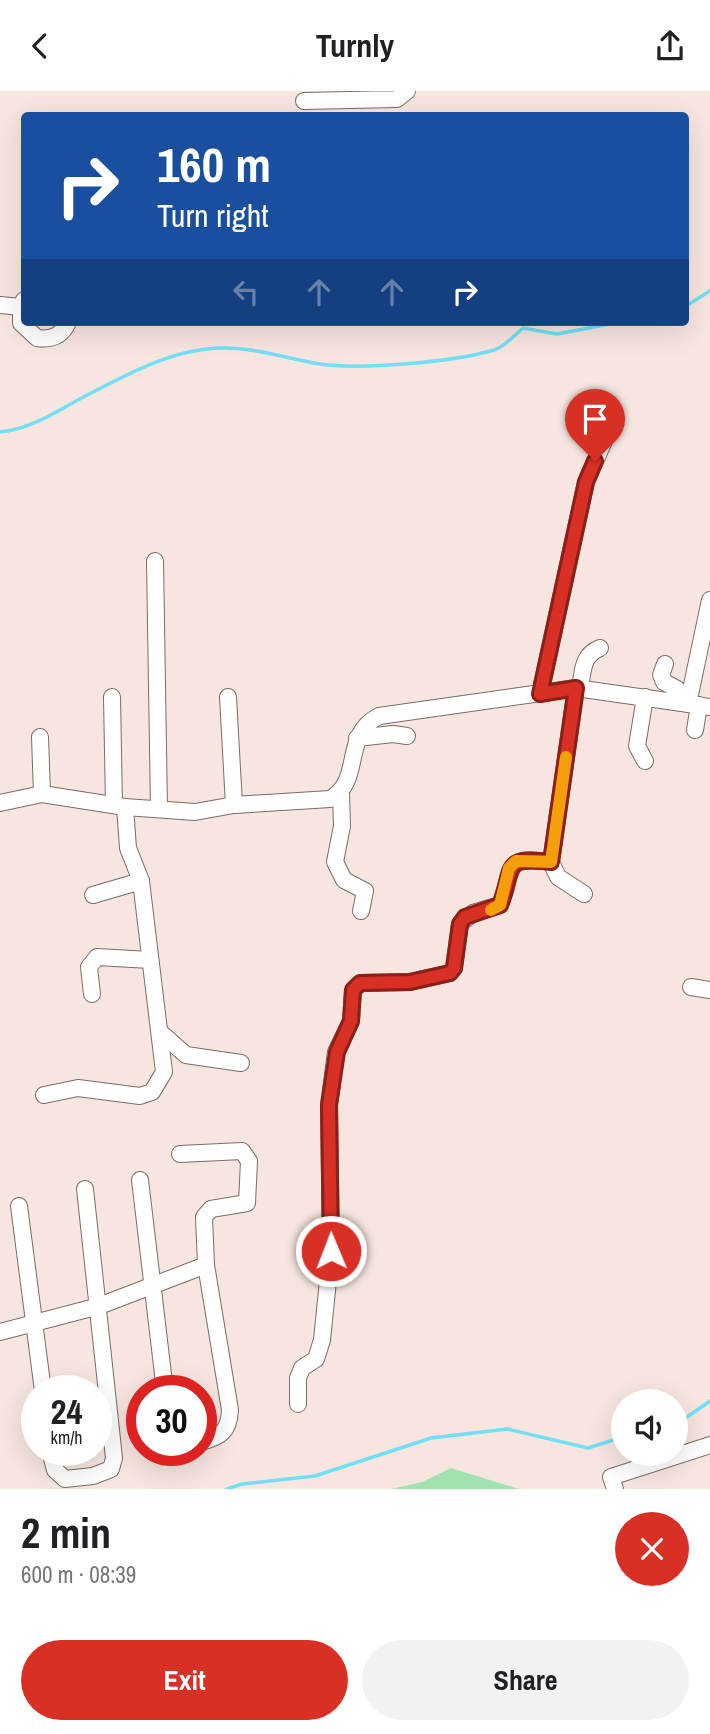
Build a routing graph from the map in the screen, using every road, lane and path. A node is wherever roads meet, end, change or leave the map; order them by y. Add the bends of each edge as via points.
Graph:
1 (407, 91) edge
2 (304, 101) dead end
3 (21, 304) edge
4 (0, 305) edge
5 (24, 326) edge
6 (65, 326) edge
7 (604, 441) dead end
8 (155, 561) dead end
9 (710, 600) edge
10 (600, 648) dead end
11 (665, 664) dead end
12 (578, 688) junction
13 (540, 694) junction
14 (111, 697) dead end
15 (228, 697) dead end
16 (645, 697) junction
17 (694, 705) edge
18 (695, 730) dead end
19 (407, 736) dead end
20 (40, 737) dead end
21 (357, 738) junction
22 (645, 761) dead end
23 (341, 793) junction
24 (42, 794) junction
25 (0, 803) edge
26 (234, 805) junction
27 (120, 806) junction
28 (159, 809) junction
29 (551, 862) junction
30 (141, 881) junction
31 (584, 894) dead end
32 (93, 895) dead end
33 (361, 911) dead end
34 (150, 960) junction
35 (691, 987) dead end
36 (710, 990) edge
37 (92, 994) dead end
38 (160, 1031) junction
39 (241, 1063) dead end
40 (44, 1095) dead end
41 (180, 1154) dead end
42 (140, 1180) dead end
43 (85, 1189) dead end
44 (19, 1206) dead end
45 (206, 1265) junction
46 (152, 1286) junction
47 (99, 1306) junction
48 (34, 1324) junction
49 (0, 1332) edge
50 (41, 1375) edge
51 (107, 1375) edge
52 (162, 1375) edge
53 (298, 1404) dead end
54 (112, 1424) edge
55 (217, 1437) edge
56 (710, 1445) edge
57 (112, 1460) edge
58 (54, 1466) edge
59 (111, 1466) edge
60 (615, 1489) edge

1 - 2 street via 397,99
3 - 4 street
5 - 6 street via 37,338 60,334
7 - 13 street via 586,482
8 - 28 street
9 - 17 street
10 - 12 street via 586,659
11 - 17 street via 664,681
12 - 13 street
12 - 16 street
12 - 29 street
13 - 21 street via 379,716 366,723
14 - 27 street
15 - 26 street
16 - 17 street
16 - 22 street via 637,746
17 - 18 street
19 - 21 street
20 - 24 street
21 - 23 street
23 - 26 street via 330,799
23 - 33 street via 342,827 335,862 344,880 365,891
24 - 25 street
24 - 27 street
26 - 28 street via 195,812
27 - 28 street
27 - 30 street via 128,848
29 - 31 street via 558,877
29 - 53 street via 526,859 509,868 500,905 472,913 460,924 450,973 410,982 360,983 353,990 351,1021 337,1052 329,1105 331,1251 324,1330 316,1359 302,1368 298,1378
30 - 32 street
30 - 34 street
34 - 37 street via 97,957 89,967
34 - 38 street
35 - 36 street
38 - 39 street via 186,1055
38 - 40 street via 164,1072 152,1092 140,1096 78,1088
41 - 45 street via 242,1151 249,1161 247,1203 211,1209 204,1217
42 - 46 street
43 - 47 street
44 - 48 street
45 - 46 street
45 - 55 street via 230,1410 225,1431
46 - 47 street
46 - 52 street
47 - 48 street
47 - 51 street
48 - 49 street
48 - 50 street
54 - 57 street
56 - 60 street via 611,1476
58 - 59 street via 65,1479 93,1476

